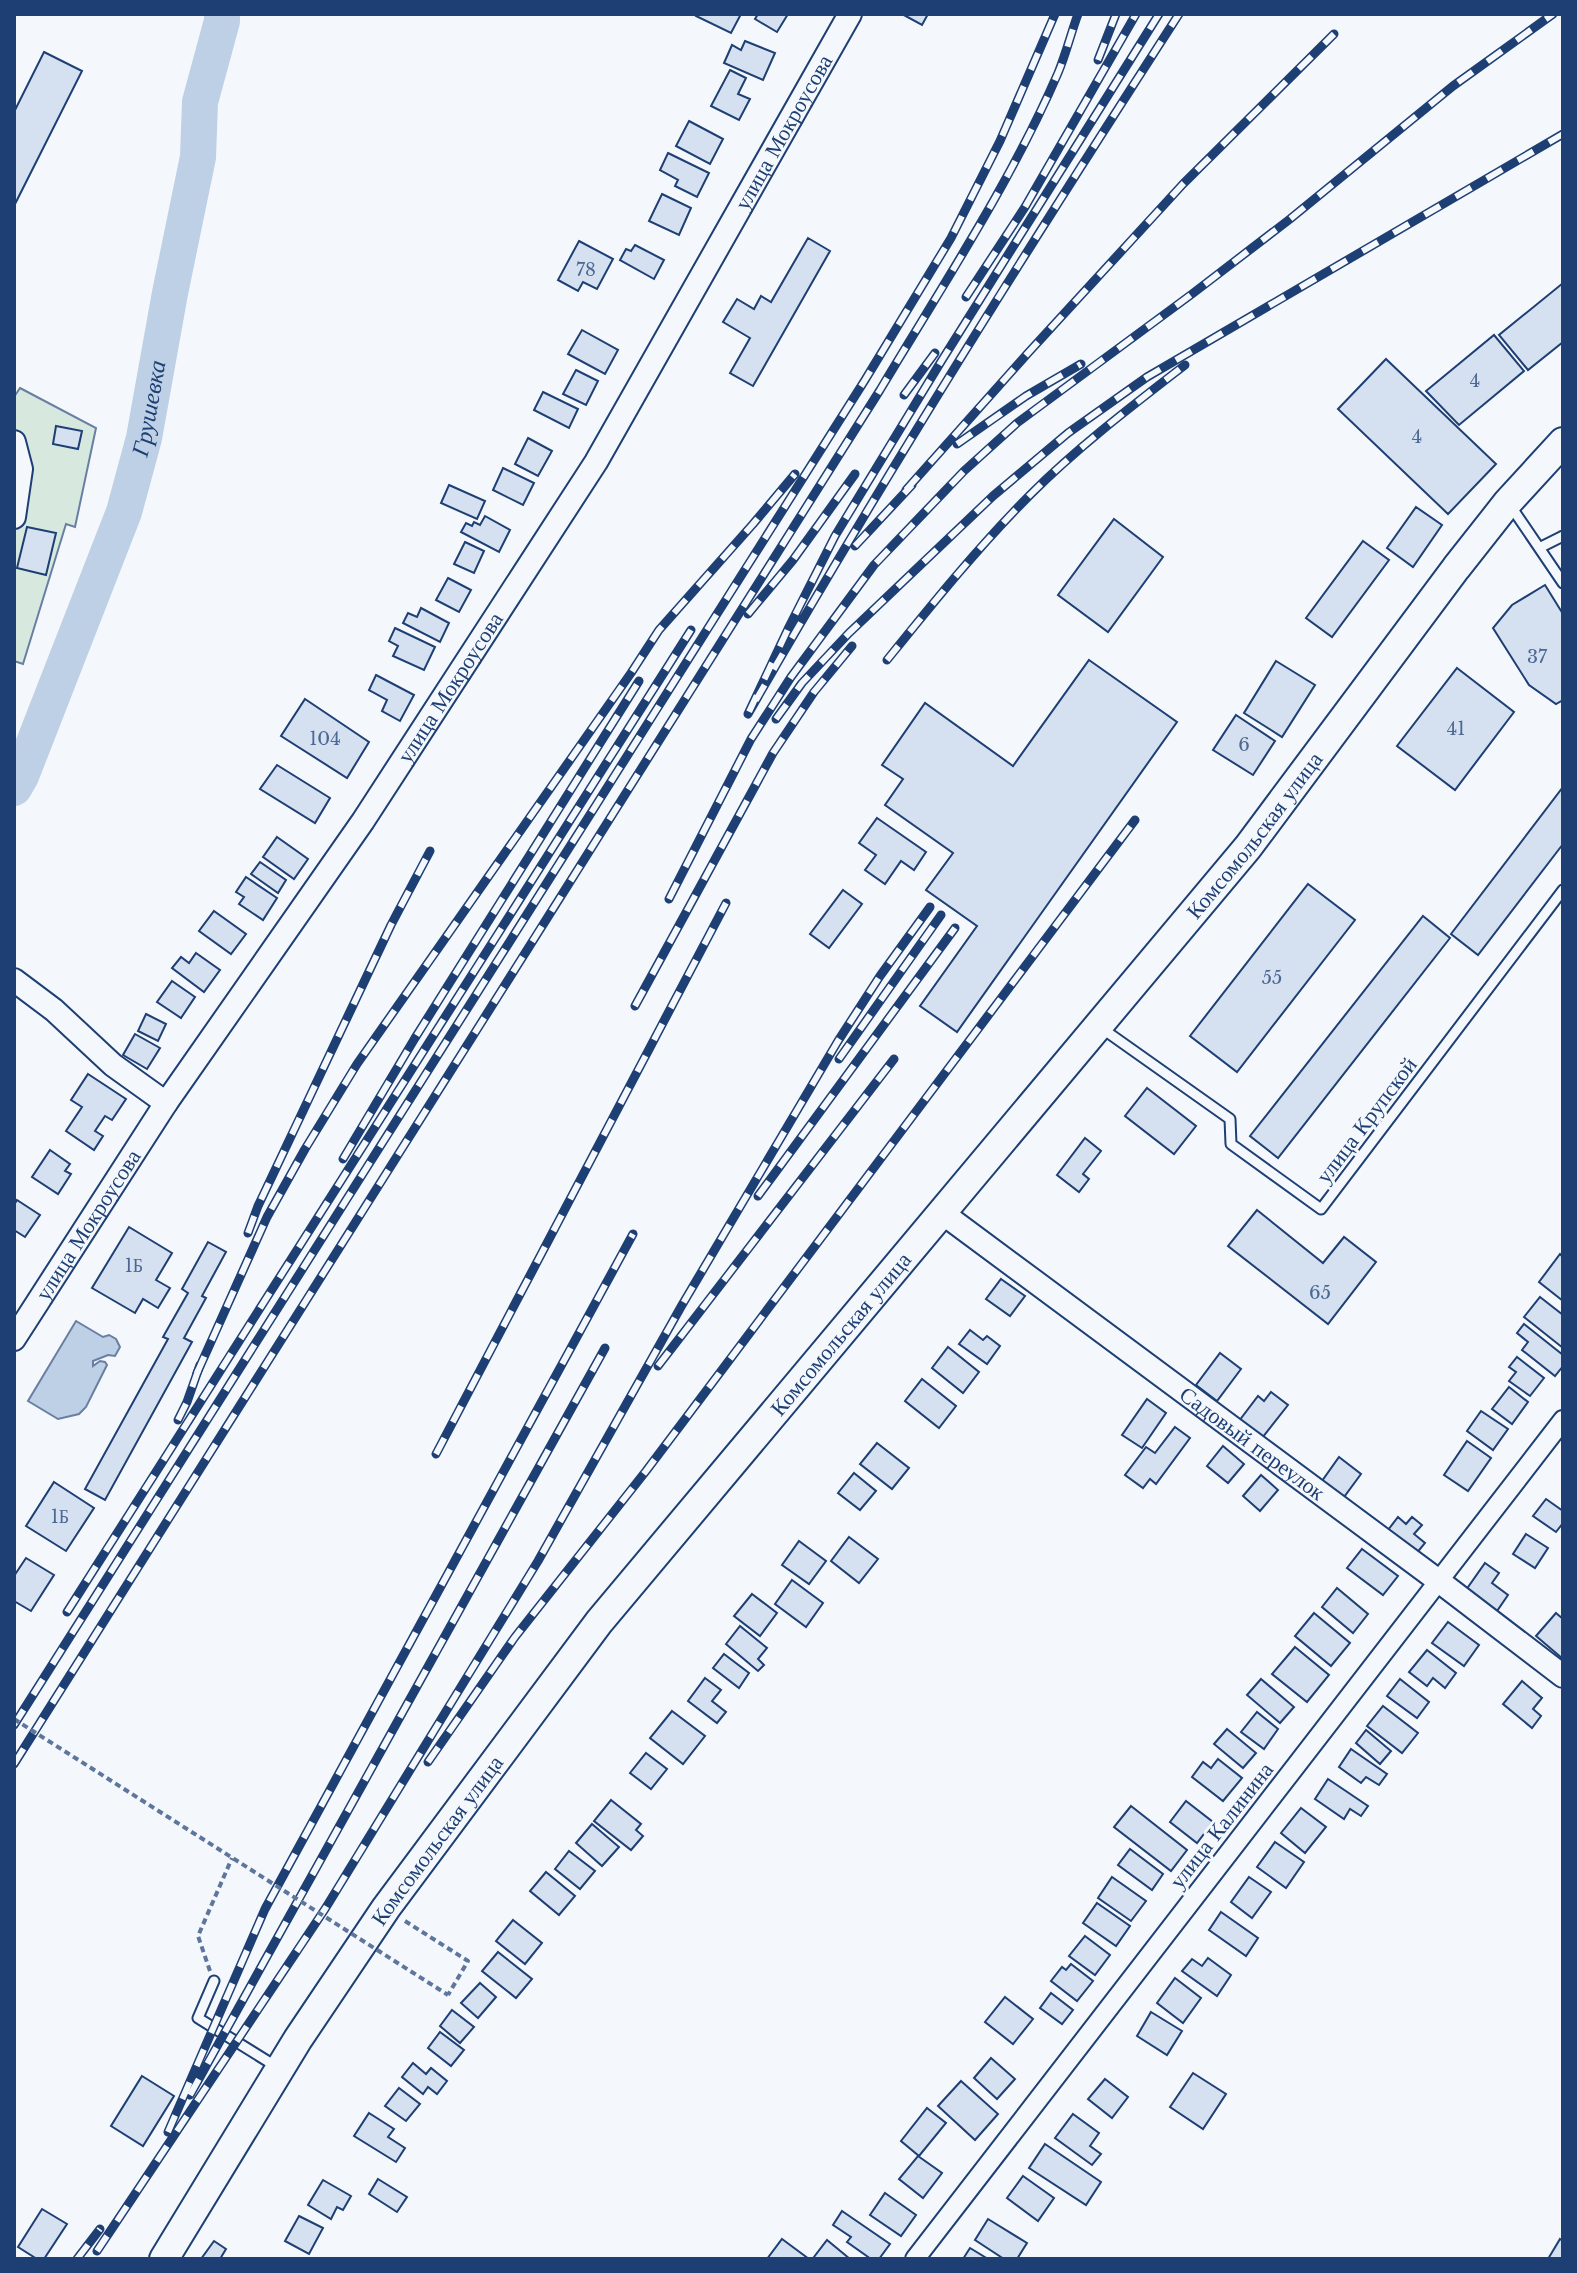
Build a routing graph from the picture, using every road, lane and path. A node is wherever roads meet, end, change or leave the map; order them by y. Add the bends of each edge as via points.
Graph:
1 (850, 14) edge
2 (14, 442) edge
3 (1563, 442) edge
4 (1508, 502) junction
5 (14, 517) edge
6 (1563, 536) edge
7 (1541, 547) junction
8 (1563, 583) edge
9 (1563, 890) edge
10 (14, 980) edge
11 (1098, 1025) junction
12 (166, 1103) junction
13 (941, 1212) junction
14 (14, 1339) edge
15 (1563, 1420) edge
16 (1440, 1582) junction
17 (1563, 1676) edge
18 (14, 1719) edge
19 (232, 1858) junction
20 (386, 1908) junction
21 (214, 1981) joint
22 (280, 2069) junction
23 (164, 2259) edge
24 (915, 2259) edge

1 - 12 street, улица Мокроусова via 596,462 363,821
2 - 5 street via 21,469
3 - 4 main road, Комсомольская улица
4 - 7 lane
4 - 11 main road, Комсомольская улица via 1248,847
6 - 7 lane
7 - 8 lane
9 - 11 lane, улица Крупской via 1321,1209 1231,1144 1230,1119
10 - 12 street
11 - 13 main road, Комсомольская улица
12 - 14 street, улица Мокроусова
13 - 16 street, Садовый переулок
13 - 20 main road, Комсомольская улица via 599,1622
15 - 16 street, улица Калинина
16 - 17 street, Садовый переулок
16 - 24 street, улица Калинина
18 - 19 path, bridge
19 - 20 path, bridge via 448,1995 468,1961
19 - 21 path via 198,1936
20 - 22 main road, Комсомольская улица
21 - 22 lane via 198,2018
22 - 23 main road, Комсомольская улица

